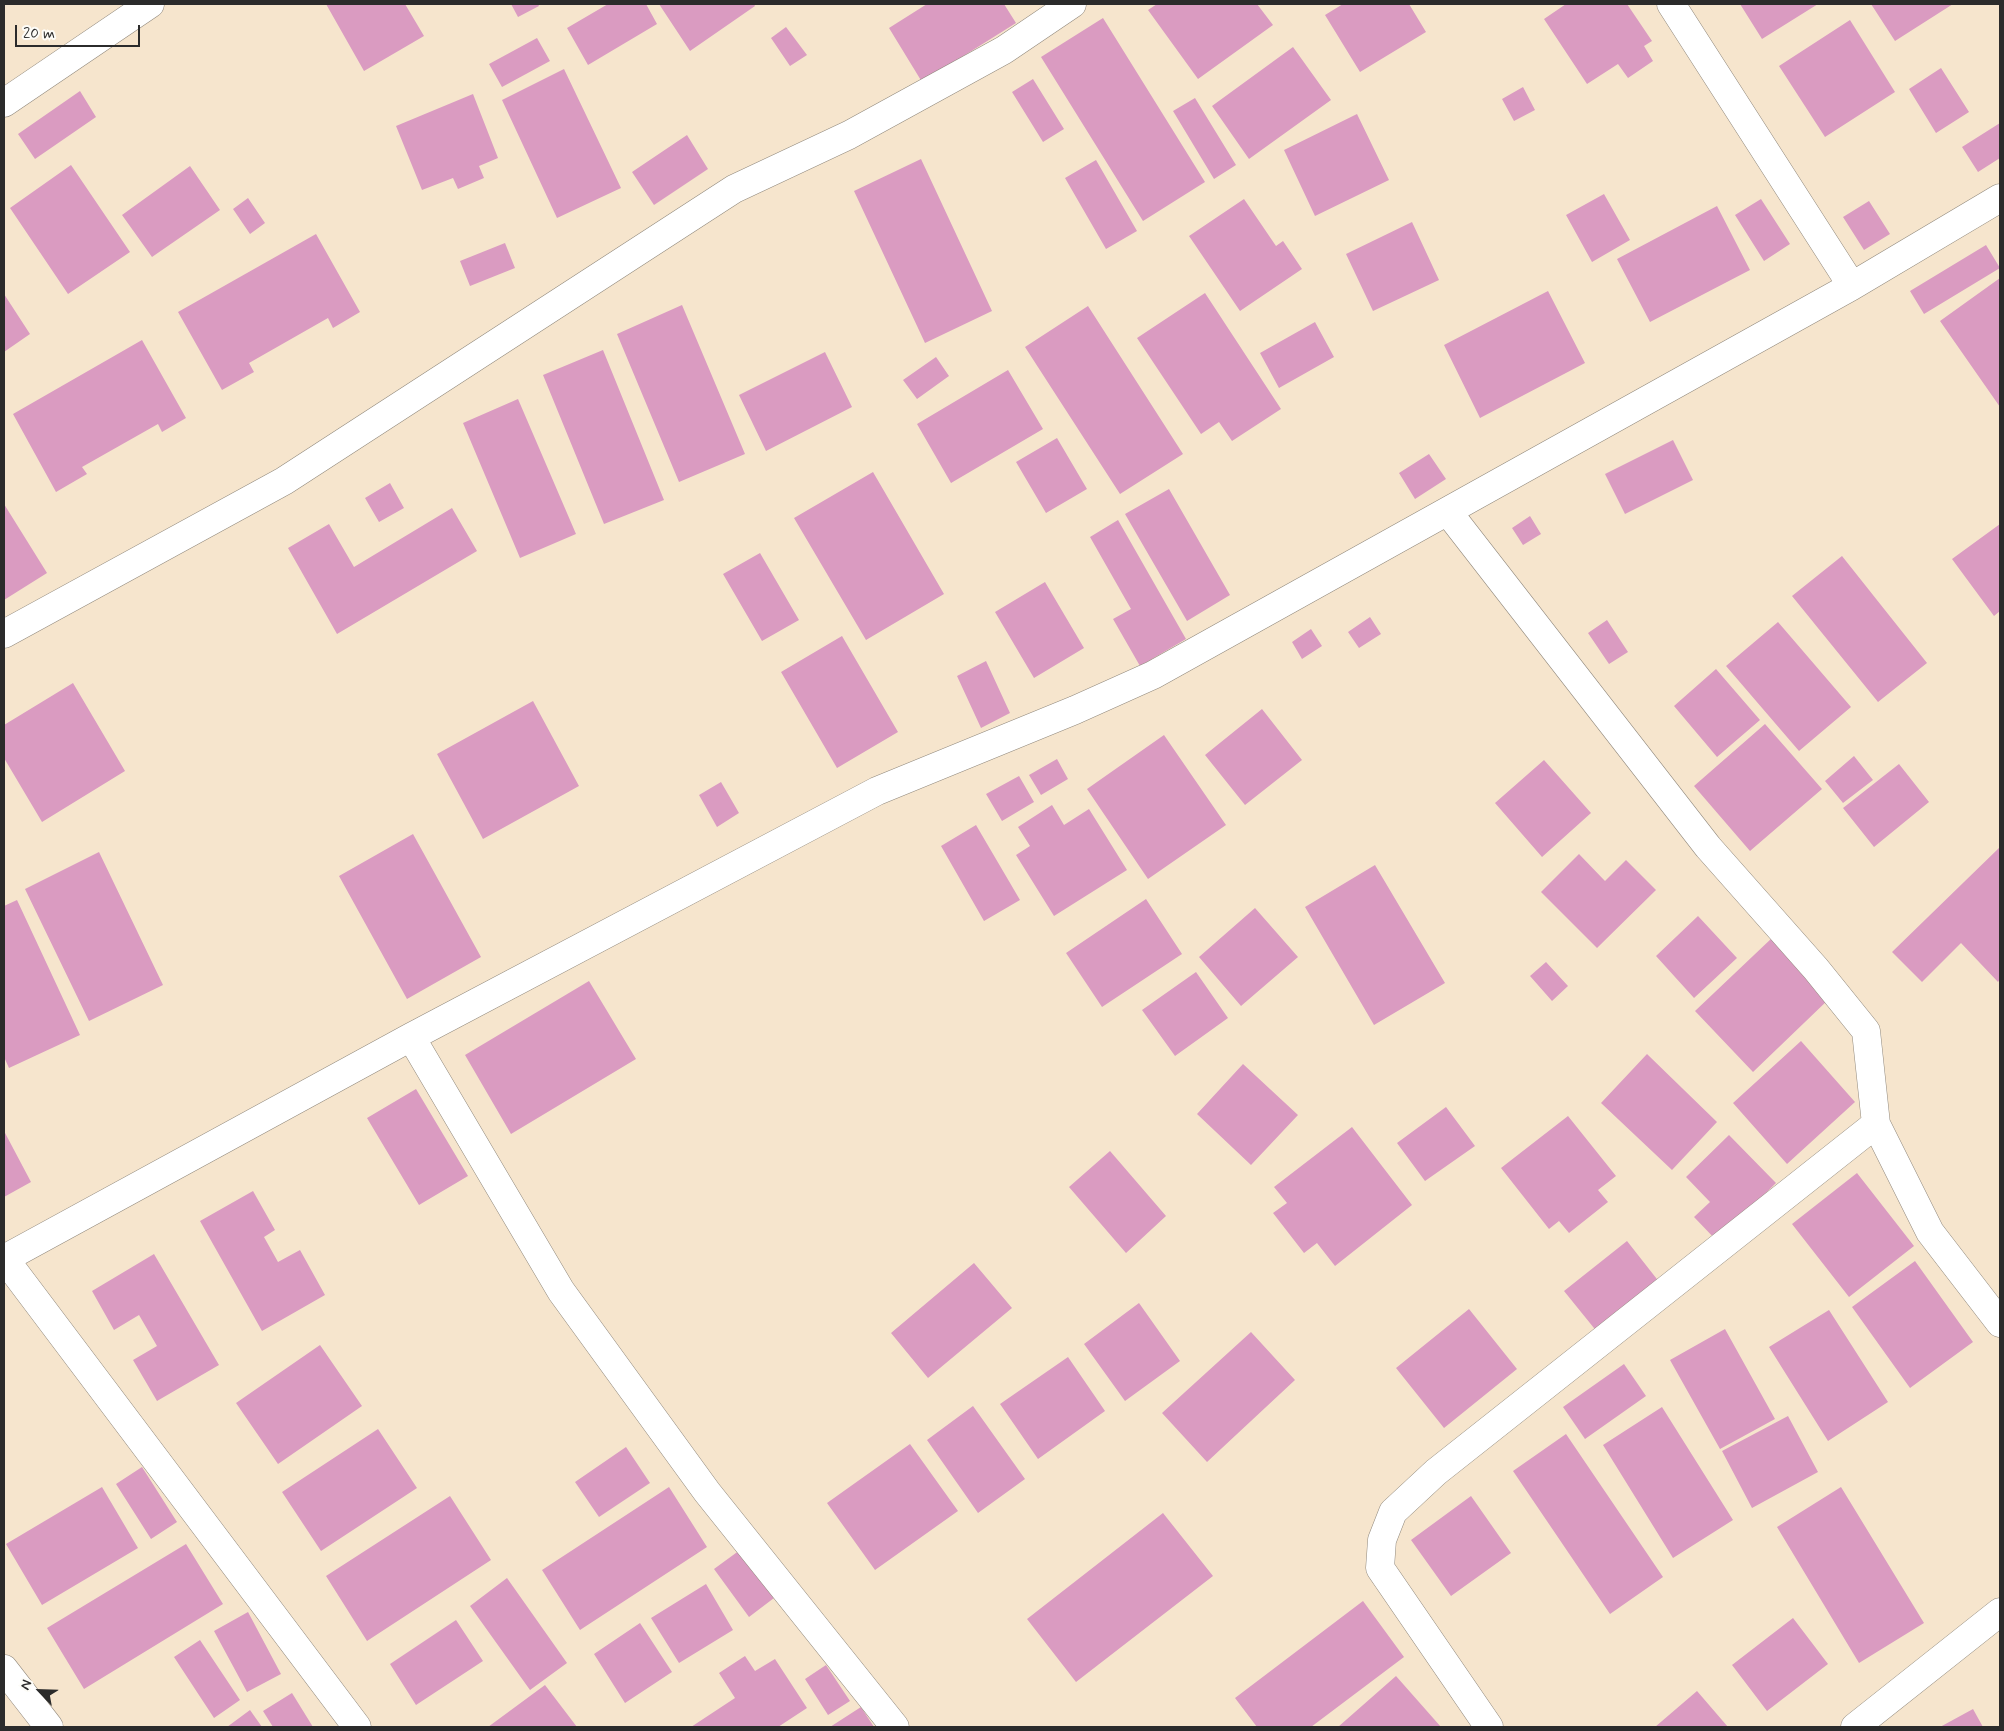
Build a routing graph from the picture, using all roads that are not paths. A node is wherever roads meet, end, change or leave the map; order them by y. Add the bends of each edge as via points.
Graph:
1 (150, 4) edge
2 (1072, 4) edge
3 (1671, 4) edge
4 (4, 103) edge
5 (2000, 198) edge
6 (1852, 286) junction
7 (1448, 512) junction
8 (4, 634) edge
9 (411, 1037) junction
10 (1876, 1124) junction
11 (4, 1258) edge
12 (2000, 1323) edge
13 (2000, 1612) edge
14 (4, 1669) edge
15 (49, 1727) edge
16 (357, 1727) edge
17 (895, 1727) edge
18 (1489, 1727) edge
19 (1855, 1727) edge

1 - 4 street
2 - 8 street via 1004,50 848,135 734,189 284,481
3 - 6 street
5 - 6 street
6 - 7 street
7 - 9 street via 1153,675 877,791
7 - 10 street via 1708,847 1866,1031
9 - 11 street
9 - 17 street via 561,1291 707,1492
10 - 12 street via 1930,1232
10 - 18 street via 1436,1472 1393,1512 1382,1540 1380,1568
11 - 16 street
13 - 19 street
14 - 15 street

